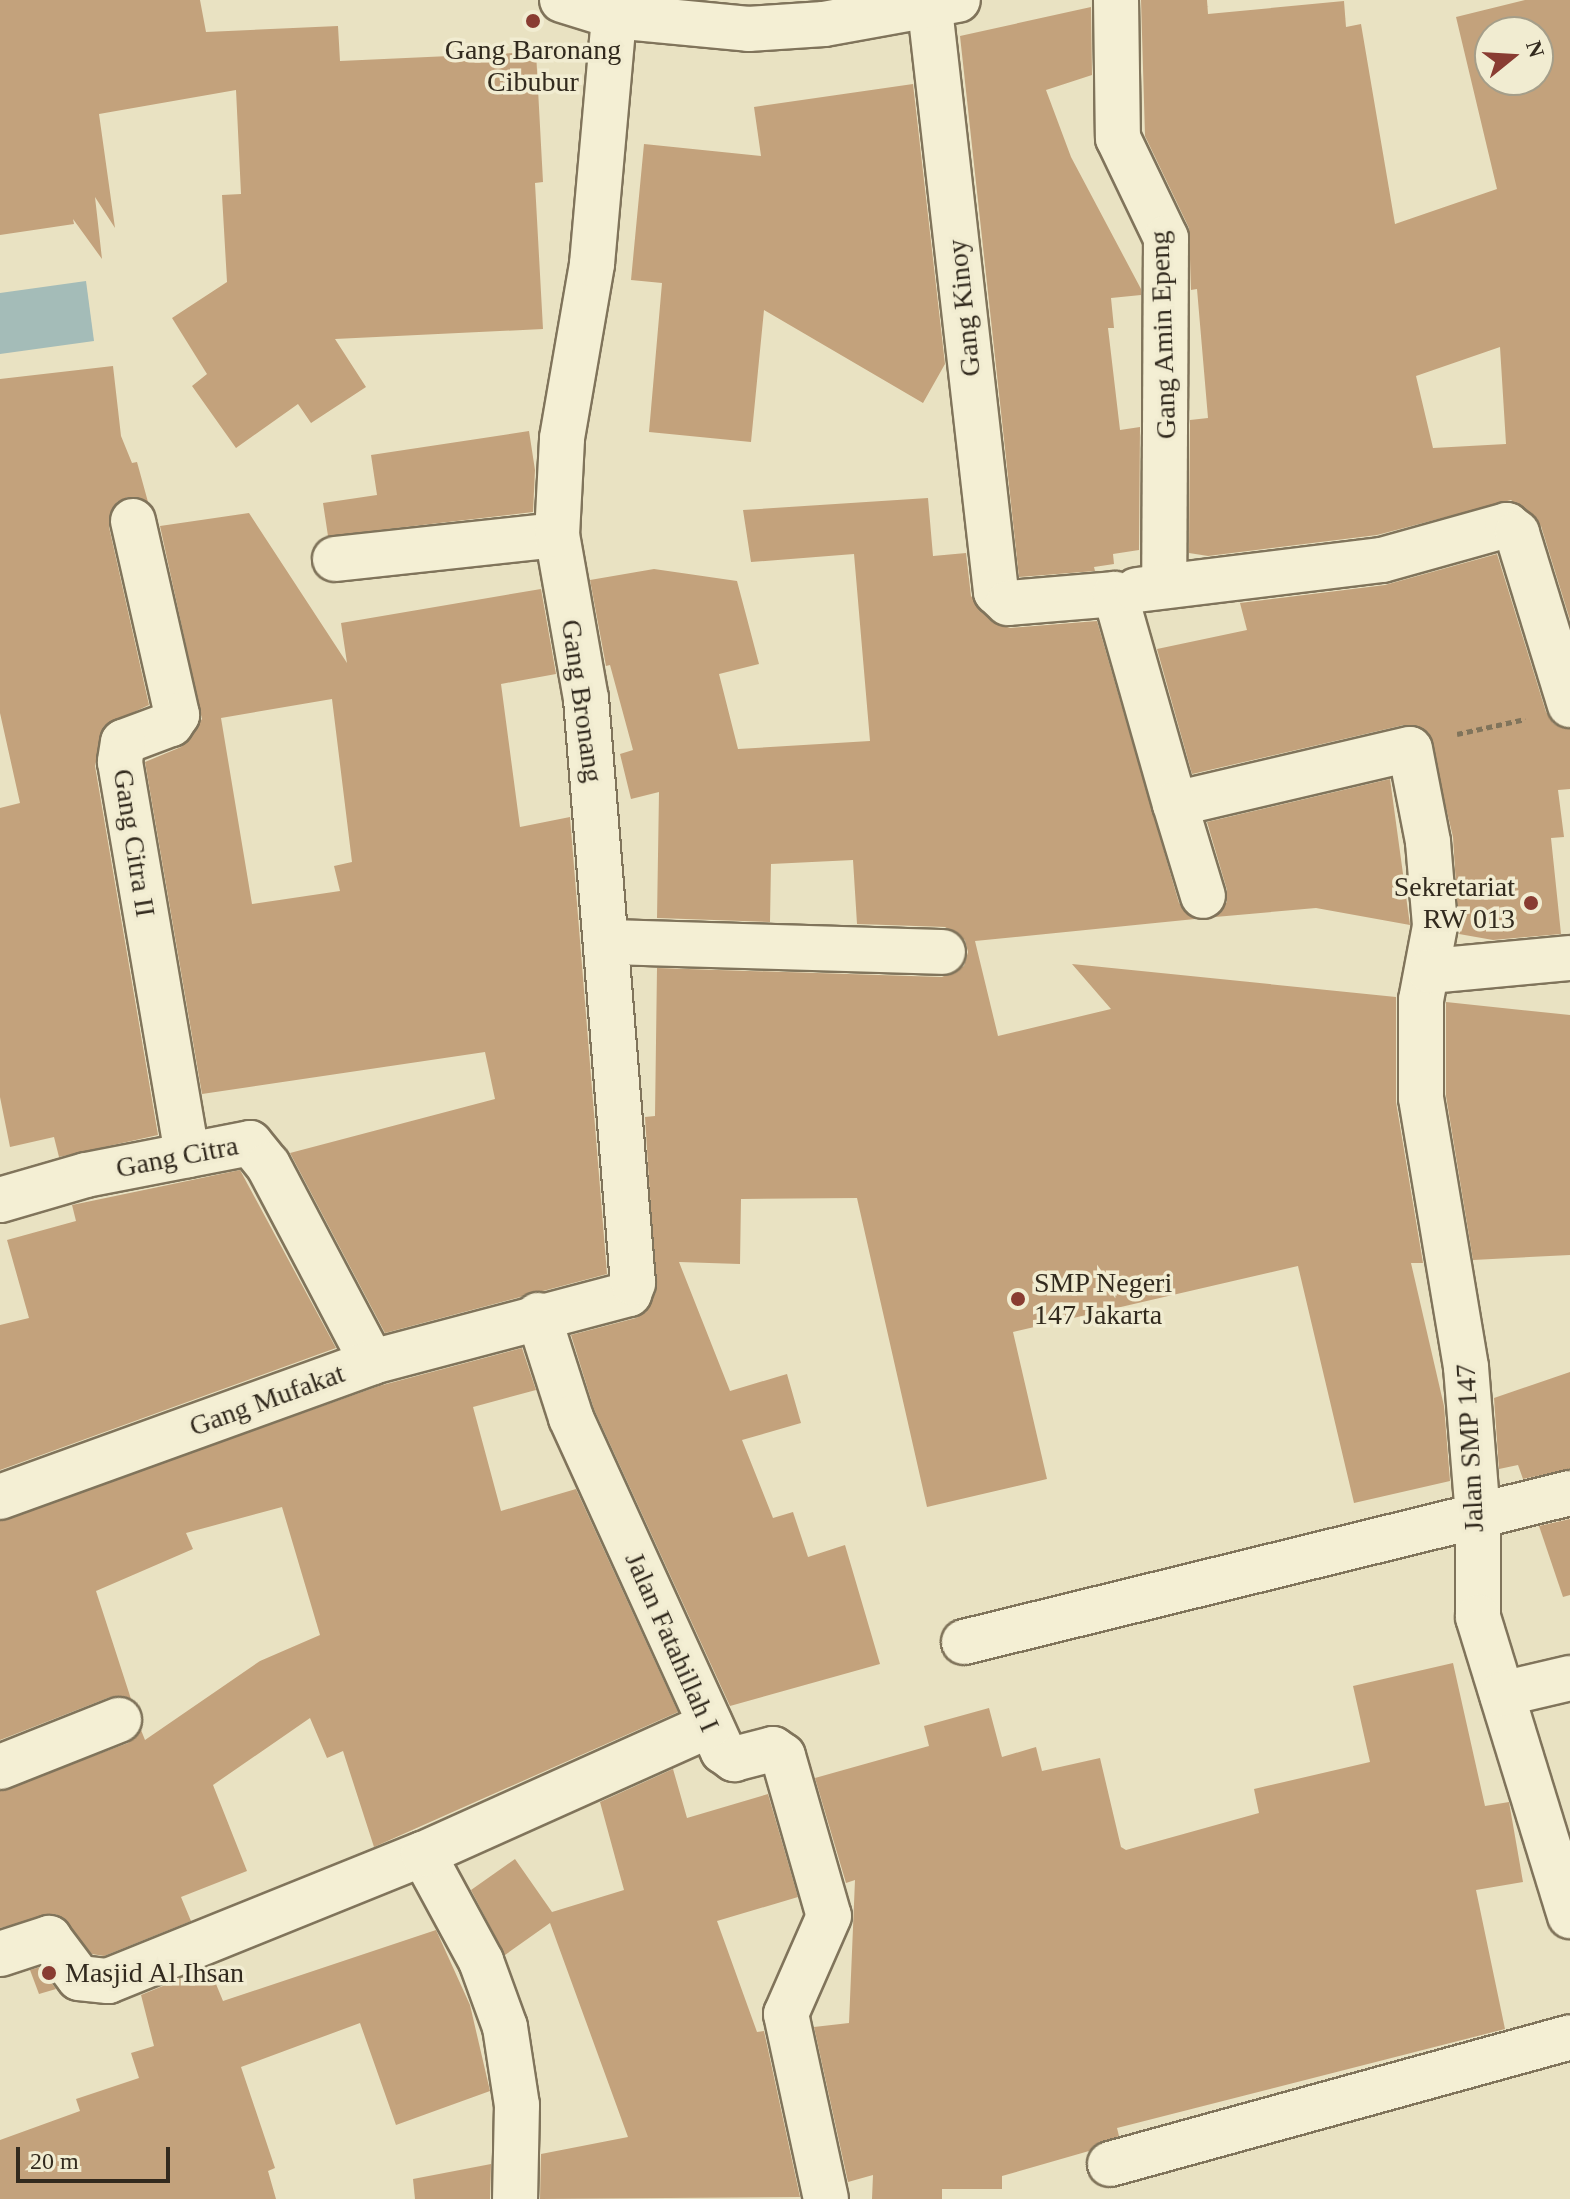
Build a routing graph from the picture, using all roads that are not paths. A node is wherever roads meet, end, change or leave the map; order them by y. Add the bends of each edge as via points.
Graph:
1 (562, 0) edge
2 (1116, 0) edge
3 (939, 2) edge
4 (614, 16) junction
5 (133, 521) dead end
6 (557, 535) junction
7 (335, 559) dead end
8 (1164, 585) junction
9 (1115, 594) junction
10 (1570, 705) edge
11 (1175, 804) junction
12 (1203, 896) dead end
13 (607, 942) junction
14 (943, 952) dead end
15 (1570, 958) edge
16 (1430, 971) junction
17 (187, 1155) junction
18 (0, 1200) edge
19 (538, 1315) junction
20 (372, 1362) junction
21 (1570, 1493) edge
22 (0, 1497) edge
23 (1478, 1515) junction
24 (964, 1642) dead end
25 (1570, 1678) edge
26 (1502, 1694) junction
27 (119, 1720) dead end
28 (710, 1725) junction
29 (0, 1767) edge
30 (423, 1854) junction
31 (1570, 1916) edge
32 (0, 1954) edge
33 (1570, 2037) edge
34 (1110, 2164) dead end
35 (515, 2199) edge
36 (826, 2199) edge

1 - 4 street
2 - 8 street, Gang Amin Epeng via 1115,123 1123,157 1160,217 1166,238
3 - 4 street via 748,29
3 - 9 street, Gang Kinoy via 992,583 1008,603
4 - 6 street, Gang Bronang via 592,264 562,438
5 - 17 street, Gang Citra II via 177,715 171,724 127,739 119,755
6 - 7 street
6 - 13 street, Gang Bronang via 586,699
8 - 9 street
8 - 10 street via 1382,560 1507,525 1517,533
9 - 11 street
11 - 12 street
11 - 16 street, Jalan SMP 147 via 1410,749 1428,842 1435,926
13 - 14 street
13 - 19 street, Gang Bronang via 606,983 633,1283 629,1294 618,1300
15 - 16 street
16 - 23 street, Jalan SMP 147 via 1421,1000 1421,1098 1460,1318
17 - 18 street, Gang Citra
17 - 20 street, Gang Citra via 240,1142 254,1145
19 - 20 street, Gang Mufakat
19 - 28 street, Jalan Fatahillah I via 571,1418
20 - 22 street, Gang Mufakat
21 - 23 street
23 - 24 street
23 - 26 street, Jalan SMP 147 via 1478,1617
25 - 26 street
26 - 31 street, Jalan SMP 147
27 - 29 street
28 - 30 street
28 - 36 street, Jalan Fatahillah I via 729,1757 773,1749 783,1756 829,1916 786,2014
30 - 32 street via 108,1981 79,1978 58,1943 49,1938
30 - 35 street via 481,1961 505,2027 517,2105
33 - 34 street

